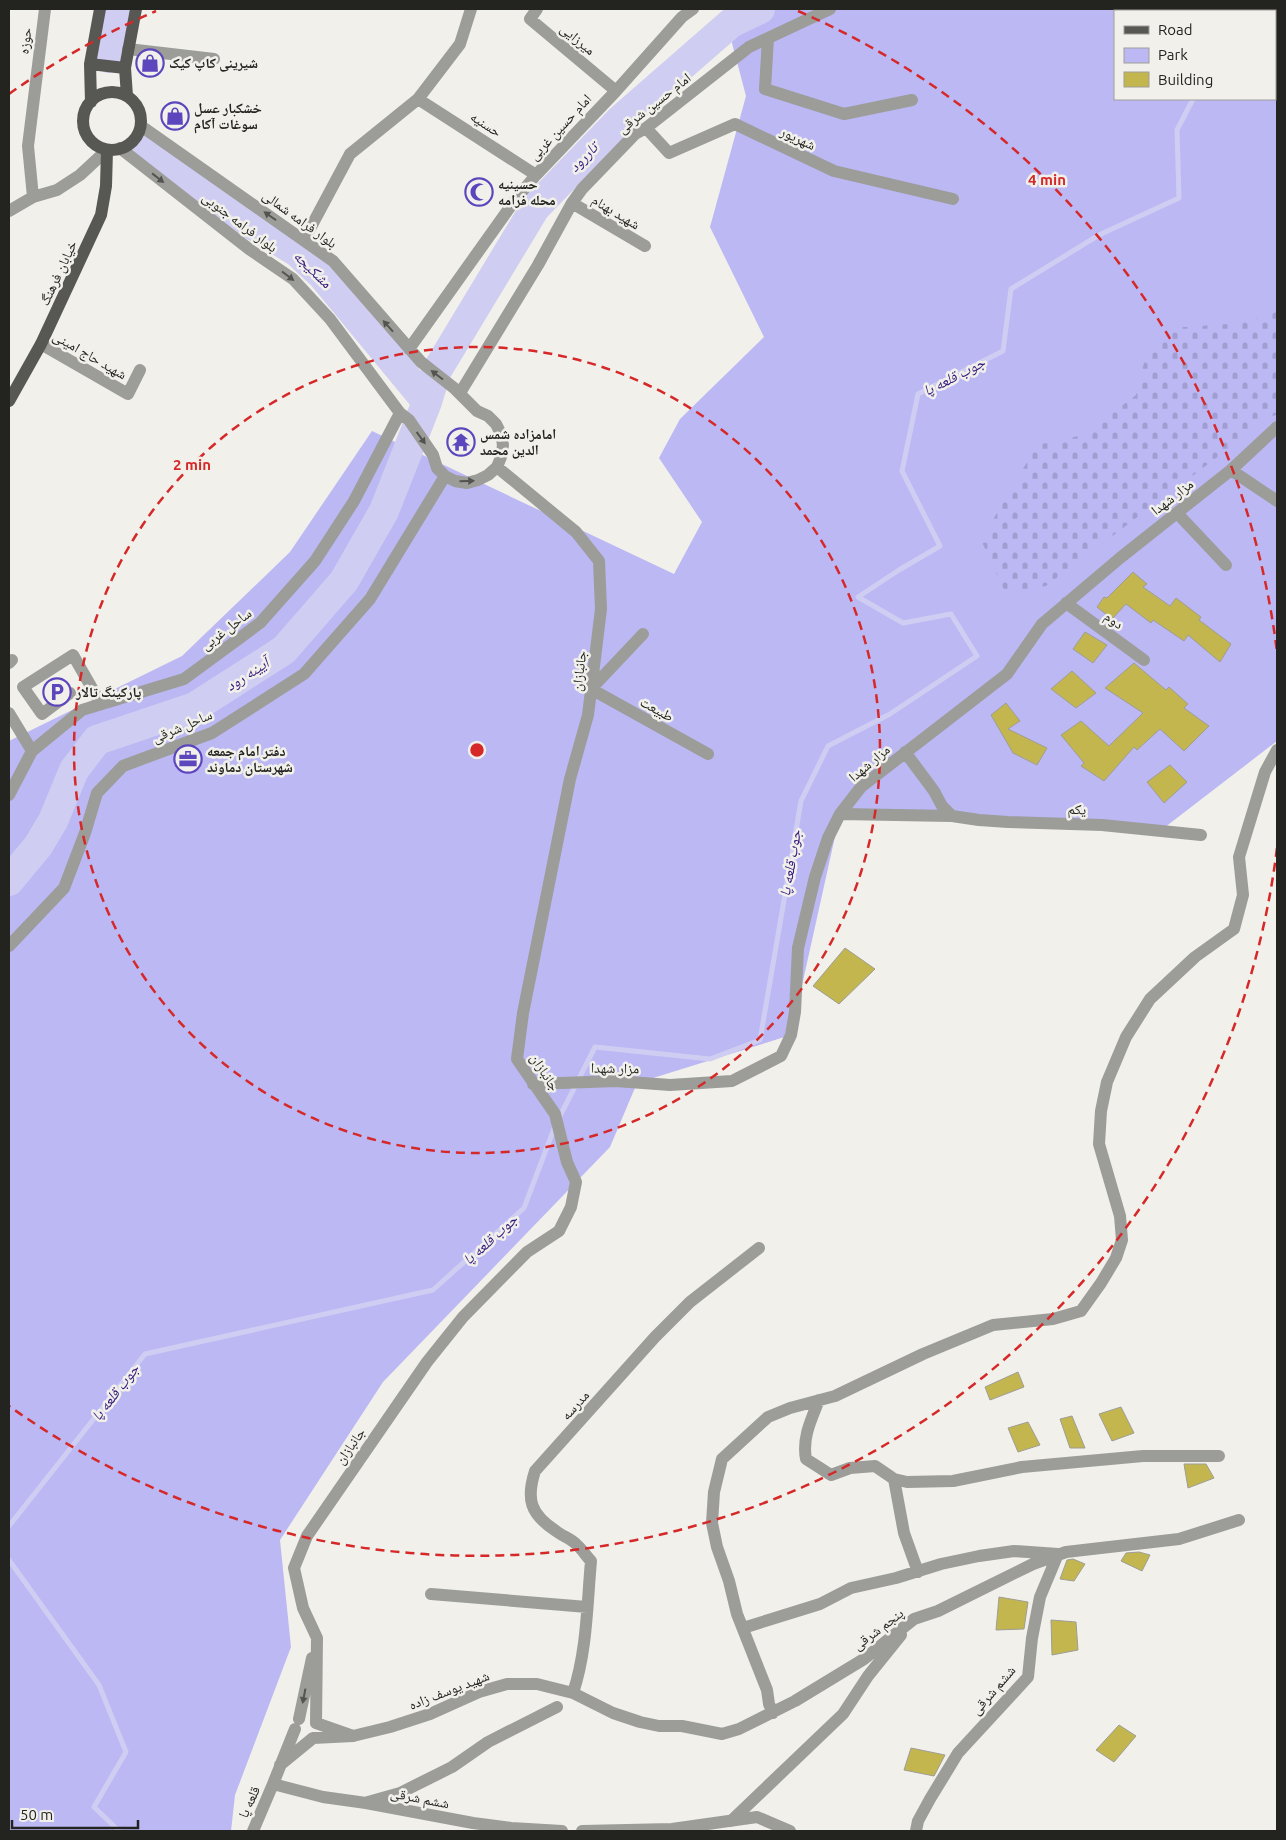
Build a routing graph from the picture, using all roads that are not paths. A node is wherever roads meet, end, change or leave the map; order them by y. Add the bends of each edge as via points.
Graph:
1 (45, 9) edge
2 (100, 9) edge
3 (136, 9) edge
4 (471, 9) edge
5 (537, 9) edge
6 (693, 9) edge
7 (830, 9) edge
8 (680, 13) edge
9 (768, 38) junction
10 (128, 48) junction
11 (214, 59) dead end
12 (90, 64) junction
13 (125, 68) junction
14 (616, 91) junction
15 (127, 96) junction
16 (418, 99) junction
17 (912, 100) dead end
18 (90, 102) junction
19 (140, 126) junction
20 (646, 128) junction
21 (114, 149) junction
22 (536, 174) junction
23 (32, 197) junction
24 (953, 199) dead end
25 (572, 203) junction
26 (9, 211) edge
27 (304, 240) junction
28 (645, 246) dead end
29 (41, 344) junction
30 (409, 349) junction
31 (140, 370) dead end
32 (457, 390) junction
33 (9, 401) edge
34 (404, 417) junction
35 (1277, 427) edge
36 (496, 467) junction
37 (1231, 470) junction
38 (445, 476) junction
39 (1277, 501) edge
40 (1177, 513) junction
41 (1226, 565) dead end
42 (1066, 603) junction
43 (643, 634) dead end
44 (1144, 660) dead end
45 (591, 689) junction
46 (70, 693) dead end
47 (101, 704) junction
48 (9, 713) edge
49 (1277, 750) edge
50 (32, 751) junction
51 (905, 752) junction
52 (708, 754) dead end
53 (9, 795) edge
54 (840, 814) junction
55 (952, 816) junction
56 (1201, 835) dead end
57 (9, 946) edge
58 (533, 1084) junction
59 (758, 1248) dead end
60 (819, 1400) junction
61 (1219, 1456) dead end
62 (894, 1479) junction
63 (1239, 1520) dead end
64 (1058, 1554) junction
65 (918, 1572) junction
66 (431, 1594) dead end
67 (587, 1607) junction
68 (914, 1619) junction
69 (743, 1628) junction
70 (317, 1638) junction
71 (573, 1693) junction
72 (557, 1707) dead end
73 (773, 1713) junction
74 (316, 1723) junction
75 (297, 1724) junction
76 (353, 1736) junction
77 (313, 1738) junction
78 (280, 1765) junction
79 (274, 1784) junction
80 (366, 1803) junction
81 (730, 1821) junction
82 (706, 1828) edge
83 (252, 1831) edge
84 (562, 1831) edge
85 (582, 1831) edge
86 (790, 1831) edge
87 (916, 1831) edge

1 - 23 street, حوزه via 28,146
2 - 12 main road
3 - 10 main road
4 - 16 street via 460,44
5 - 14 street, میرزایی via 530,19
6 - 8 street, امام حسین غربی
7 - 9 street, امام حسین شرقی
8 - 14 street, امام حسین غربی
9 - 17 street via 765,89 844,114
9 - 20 street, امام حسین شرقی via 749,47
10 - 11 street
10 - 13 main road
12 - 13 main road
12 - 18 main road
13 - 15 main road
14 - 22 street, امام حسین غربی
15 - 18 main road via 104,93
15 - 19 main road via 138,109
16 - 22 street, حسنیه
16 - 27 street via 350,154
18 - 21 main road via 83,118 87,135 93,142
19 - 21 main road via 134,140
27 -> 19 street, بلوار فرامه شمالی
20 - 24 street, شهریور via 669,153 735,124 834,171
20 - 25 street, امام حسین شرقی via 635,134
21 - 23 street via 57,190
21 - 29 main road, خیابان فرهنگ via 101,215
21 -> 34 street, بلوار فرامه جنوبی via 292,279 330,318
22 - 30 street, امام حسین غربی
23 - 26 street
25 - 28 street, شهید بهنام
25 - 32 street, امام حسین شرقی via 538,265
30 -> 27 street, بلوار فرامه شمالی via 333,261
29 - 31 street, شهید حاج امینی via 128,394
29 - 33 main road, خیابان فرهنگ
32 -> 30 street, بلوار فرامه شمالی via 420,362
32 - 36 street, بلوار فرامه شمالی via 477,411 496,424 503,445 502,457
34 -> 38 street, بلوار فرامه جنوبی
34 - 47 street, ساحل غربی via 315,561 260,624 184,679
35 - 37 street, مزار شهدا
38 -> 36 street via 467,482 483,478
36 - 45 street, جانبازان via 576,532 599,561 601,610
37 - 39 street
37 - 40 street, مزار شهدا
38 - 57 street, ساحل شرقی via 370,599 304,674 212,732 123,766 97,793 64,888
40 - 41 street
40 - 42 street, مزار شهدا
42 - 44 street, دوم
42 - 51 street, مزار شهدا via 1042,624 1007,674
43 - 45 street
45 - 52 street, طبیعت
45 - 58 street, جانبازان via 588,715 570,779 519,1041 518,1060
46 - 47 street via 42,714 23,687 73,655
47 - 50 street, ساحل غربی via 82,710
48 - 50 street
49 - 60 street via 1265,772 1239,857 1243,895 1234,929 1195,957 1150,999 1126,1037 1107,1082 1099,1144 1120,1216 1122,1240 1116,1258 1101,1283 1081,1311 1054,1319 993,1325 835,1396
50 - 53 street, ساحل غربی
51 - 54 street, مزار شهدا via 860,787
51 - 55 street
54 - 55 street, یکم
54 - 58 street, مزار شهدا via 828,838 805,916 798,948 795,1012 791,1035 781,1056 732,1081 670,1085 616,1081
55 - 56 street, یکم
58 - 70 street, جانبازان via 556,1114 567,1162 576,1182 571,1207 559,1231 527,1252 463,1317 427,1362 307,1536 294,1568 303,1608
59 - 67 street, مدرسه via 690,1302 655,1337 536,1471 530,1488 532,1506 555,1531 575,1542 592,1561
60 - 62 street via 805,1439 806,1459 831,1474 850,1468 875,1466
60 - 69 street via 768,1417 722,1459 714,1492 712,1522
61 - 62 street via 1143,1456 1022,1467 953,1481 907,1482
62 - 65 street via 904,1533
63 - 64 street, پنجم شرقی via 1179,1539
64 - 65 street via 1014,1551 979,1556
64 - 68 street, پنجم شرقی via 938,1611
64 - 87 street, ششم شرقی via 1040,1597 1028,1677 958,1753 918,1820
65 - 69 street via 851,1588 820,1604
66 - 67 street
67 - 71 street via 579,1675
68 - 73 street, پنجم شرقی via 864,1659
68 - 81 street via 868,1676 843,1714
69 - 73 street
70 - 74 street, جانبازان
70 -> 75 street
71 - 73 street, پنجم شرقی via 640,1722 722,1734
71 - 76 street, شهید یوسف زاده via 537,1684 507,1684 479,1692 430,1714
72 - 80 street via 488,1742 452,1767 400,1793
74 - 75 street via 311,1718 303,1718
74 - 76 street
74 - 77 street via 318,1730
75 - 77 street via 299,1738
75 - 78 street
76 - 77 street, شهید یوسف زاده
77 - 78 street
78 - 79 street
79 - 80 street, ششم شرقی via 323,1797
79 - 83 street, قلعه پا
80 - 84 street, ششم شرقی via 473,1824
81 - 82 street
81 - 86 street via 757,1817
82 - 85 street

